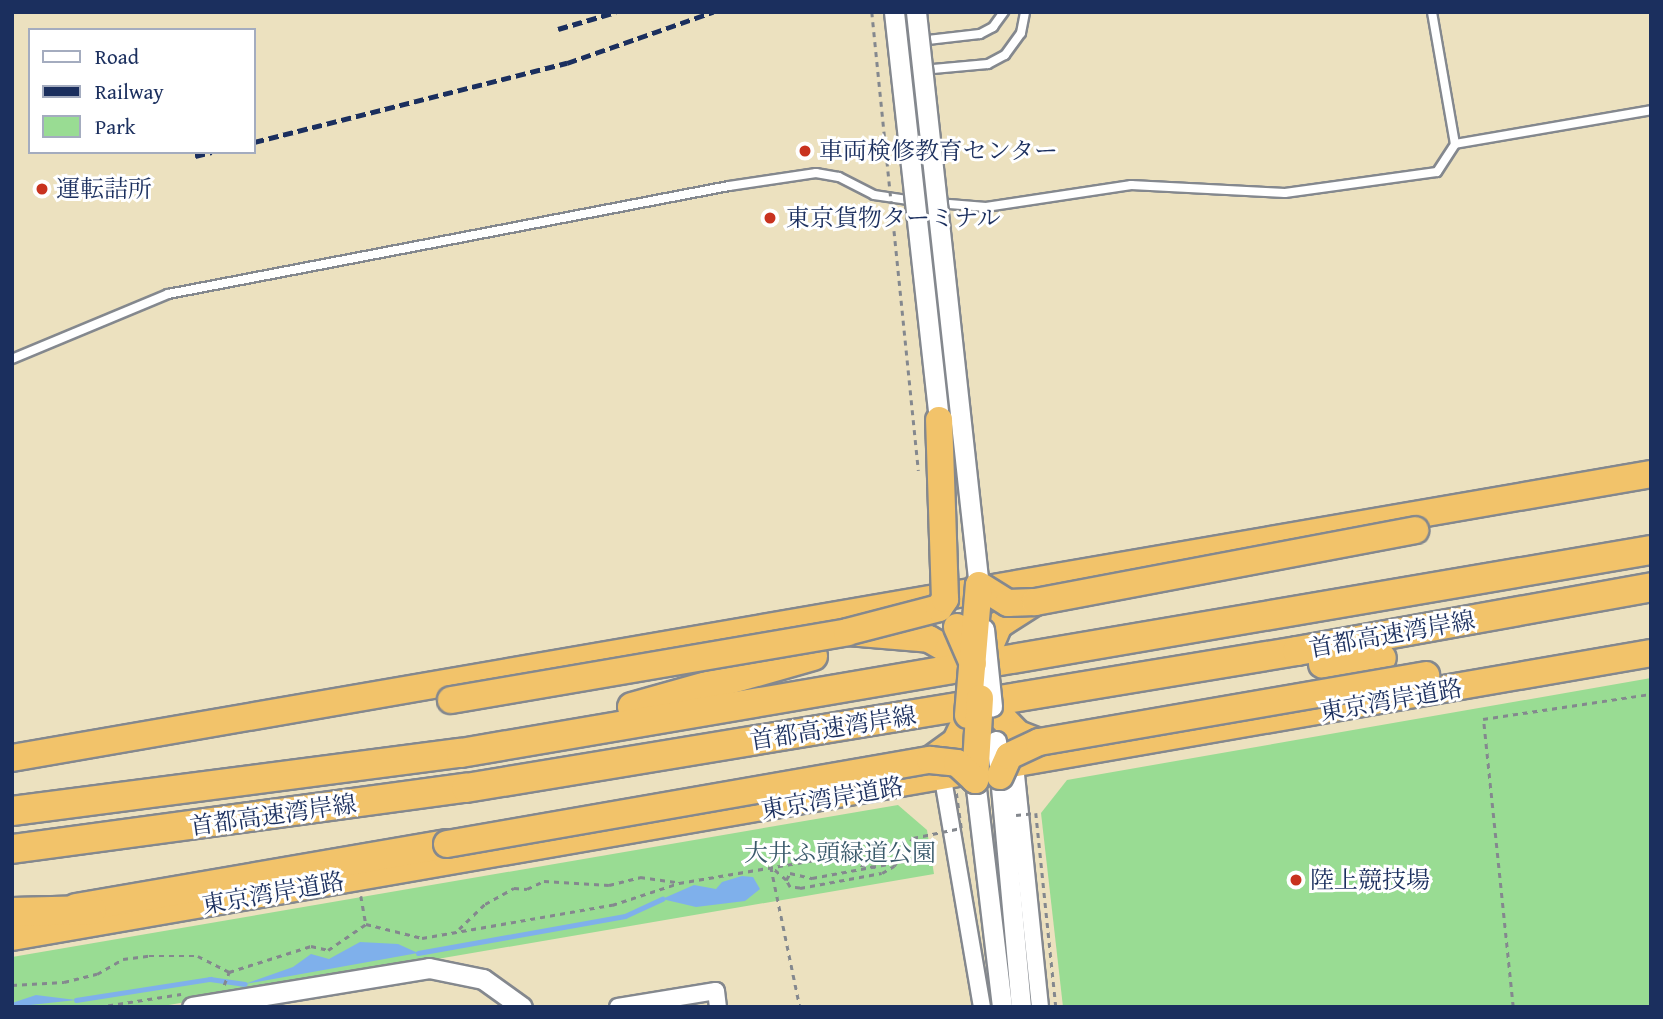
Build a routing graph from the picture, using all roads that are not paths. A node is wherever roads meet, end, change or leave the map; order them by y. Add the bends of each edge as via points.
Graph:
1 (894, 12) edge
2 (916, 12) edge
3 (1004, 12) edge
4 (1025, 12) edge
5 (1432, 12) edge
6 (919, 41) junction
7 (922, 70) junction
8 (1651, 110) edge
9 (1455, 144) junction
10 (12, 359) edge
11 (939, 420) junction
12 (1651, 474) edge
13 (1616, 480) junction
14 (1651, 550) edge
15 (979, 585) junction
16 (1651, 587) edge
17 (1035, 602) junction
18 (957, 626) joint
19 (847, 632) junction
20 (1651, 653) edge
21 (813, 656) dead end
22 (1624, 657) junction
23 (1382, 658) dead end
24 (977, 685) junction
25 (1078, 687) junction
26 (171, 731) junction
27 (996, 741) joint
28 (1039, 742) junction
29 (461, 753) junction
30 (12, 758) edge
31 (970, 773) junction
32 (160, 789) junction
33 (12, 800) edge
34 (12, 811) edge
35 (292, 814) junction
36 (447, 844) junction
37 (12, 849) edge
38 (12, 867) edge
39 (350, 887) junction
40 (76, 908) junction
41 (12, 912) edge
42 (147, 914) junction
43 (12, 937) edge
44 (189, 1000) edge
45 (522, 1007) edge
46 (618, 1007) edge
47 (719, 1007) edge
48 (982, 1007) edge
49 (1002, 1007) edge
50 (1021, 1007) edge
51 (1040, 1007) edge

1 - 11 street, bridge
2 - 6 street, bridge
3 - 6 lane via 993,27 980,34
4 - 7 lane via 1021,33 1005,55 988,64
5 - 9 lane
6 - 7 street, bridge
7 - 15 street, bridge
8 - 9 lane
9 - 10 lane via 1437,172 1285,193 1131,185 968,206 889,199 839,177 816,173 190,288 126,308
11 - 18 street, bridge
11 - 19 highway, bridge via 943,605
12 - 13 highway
13 - 17 highway, bridge via 1570,496 1415,530
13 - 26 highway
14 - 29 highway, 首都高速湾岸線
15 - 17 highway, bridge via 1008,603
15 - 24 highway, bridge
16 - 25 highway, 首都高速湾岸線
17 - 24 highway, bridge via 999,625
18 - 24 highway, bridge
19 - 24 highway via 929,639 948,650
19 - 26 highway, bridge via 268,730
20 - 22 highway, 東京湾岸道路
21 - 29 highway
22 - 28 highway, bridge via 1426,675
22 - 31 highway, 東京湾岸道路
23 - 25 highway
24 - 27 highway, bridge
24 - 28 highway via 1018,734
24 - 31 highway, bridge
24 - 31 highway via 956,741
25 - 35 highway, 首都高速湾岸線
26 - 30 highway
27 - 31 street, bridge
28 - 31 highway, bridge
29 - 32 highway, 首都高速湾岸線
31 - 36 highway, bridge
31 - 39 highway, 東京湾岸道路
31 - 48 street
31 - 49 street
31 - 50 street
31 - 51 street
32 - 33 highway
32 - 34 highway, 首都高速湾岸線
35 - 37 highway, 首都高速湾岸線
35 - 38 highway
36 - 39 highway
36 - 40 highway
39 - 42 highway, 東京湾岸道路
40 - 41 highway
40 - 42 highway
42 - 43 highway, 東京湾岸道路
44 - 45 street via 429,968 483,979
46 - 47 street via 716,991

